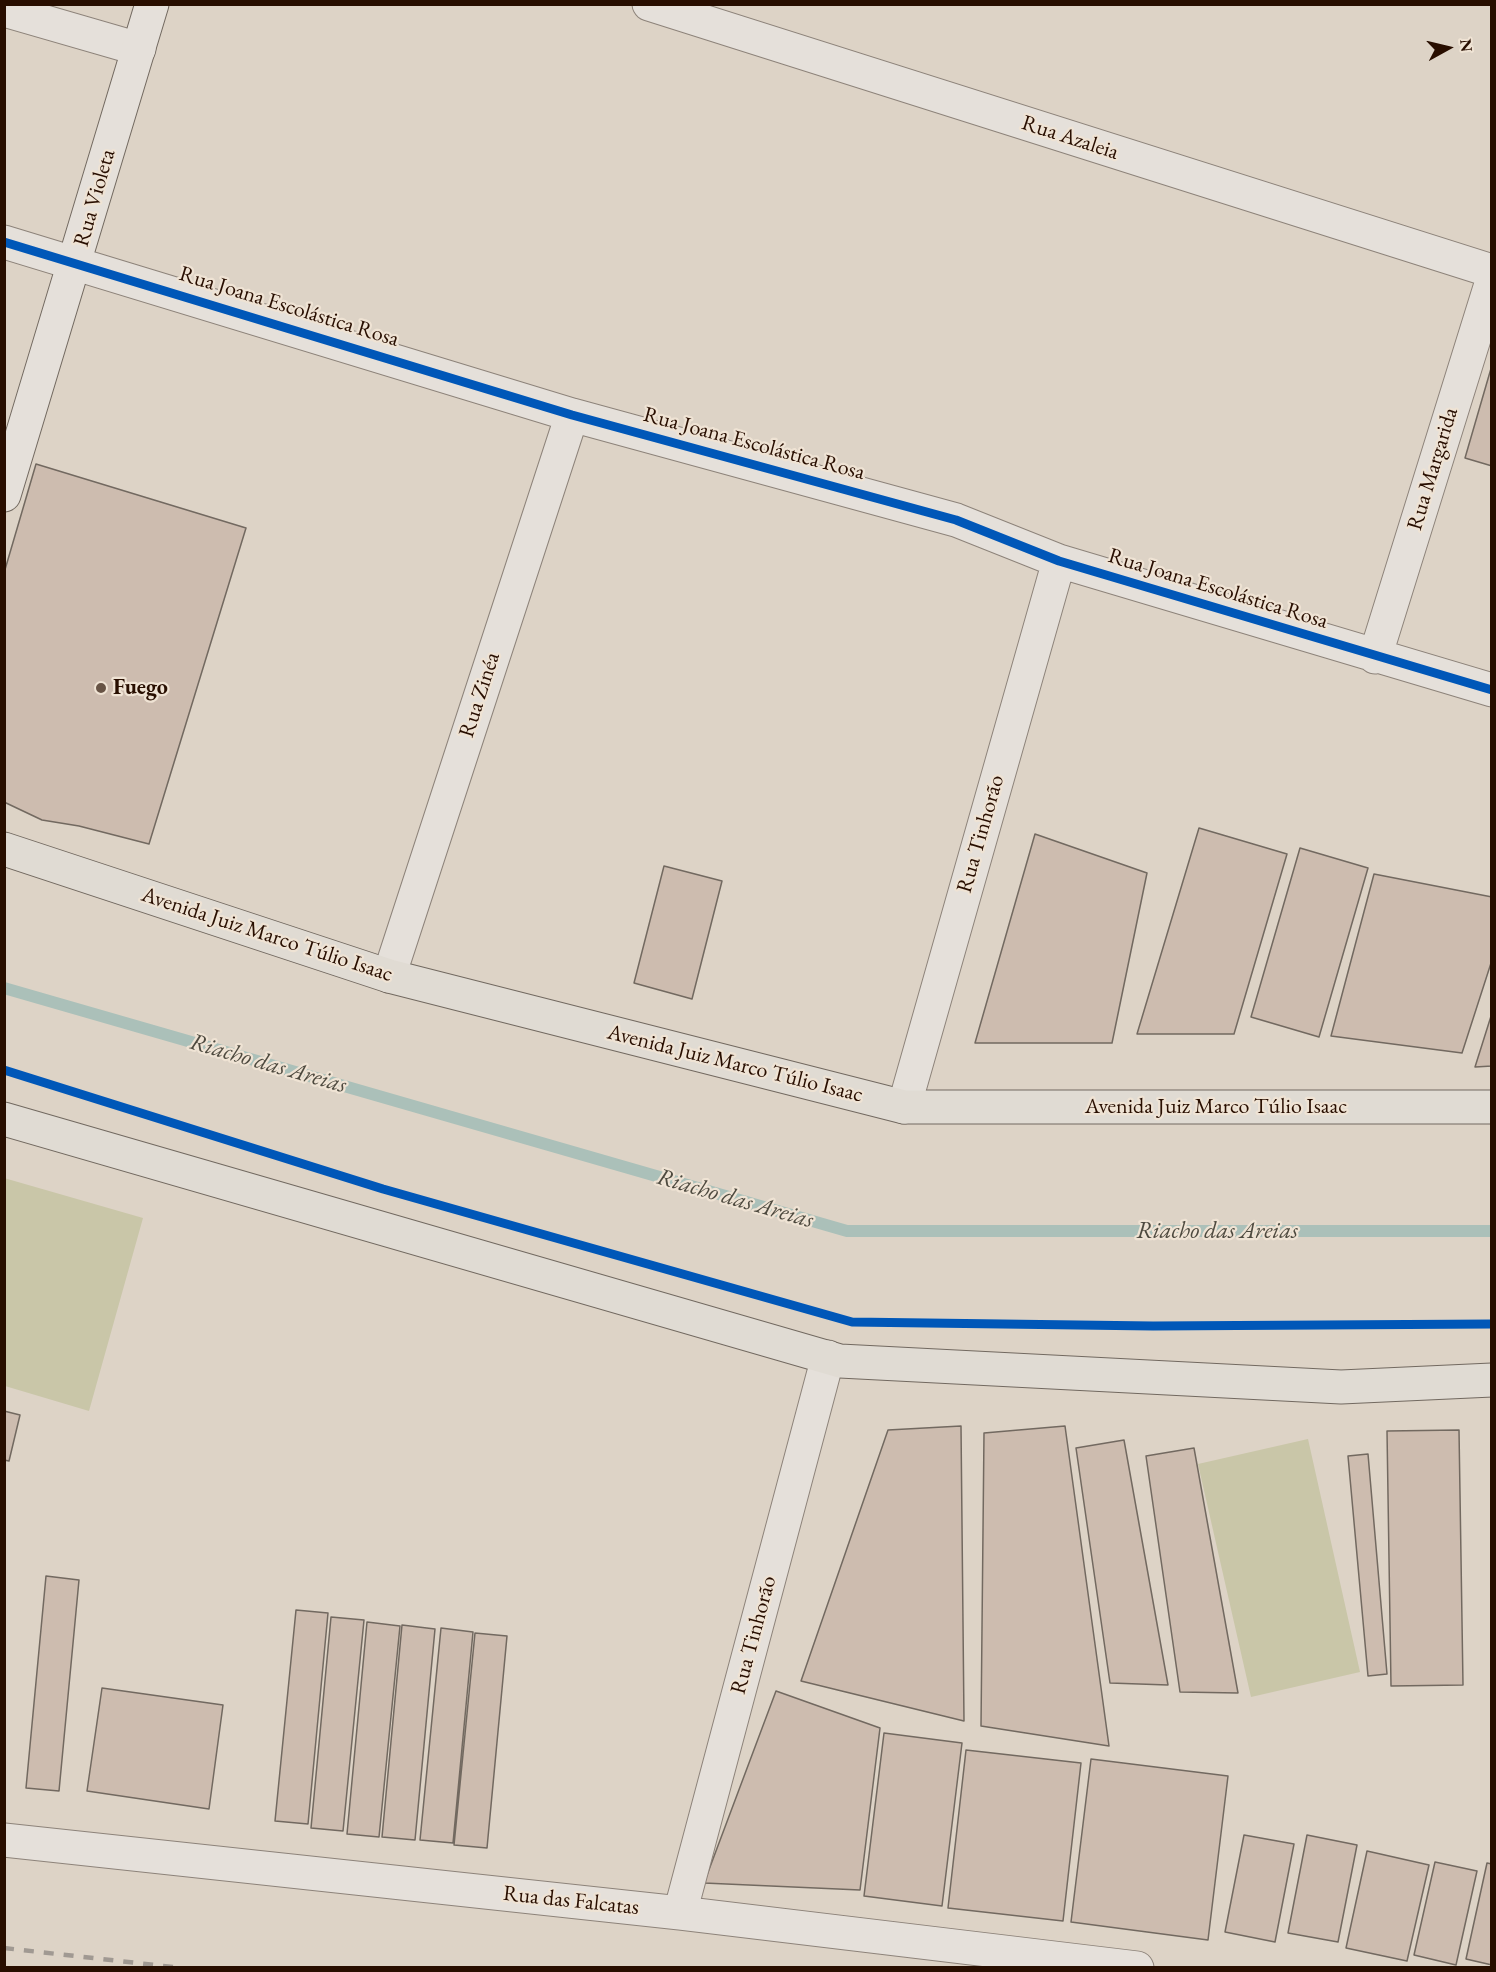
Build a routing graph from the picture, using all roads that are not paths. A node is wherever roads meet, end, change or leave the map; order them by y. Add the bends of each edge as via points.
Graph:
1 (152, 4) edge
2 (649, 4) edge
3 (4, 10) edge
4 (139, 48) junction
5 (4, 242) edge
6 (76, 262) junction
7 (1491, 271) edge
8 (1491, 281) edge
9 (572, 414) junction
10 (4, 495) edge
11 (1059, 561) junction
12 (1375, 657) junction
13 (1491, 690) edge
14 (4, 849) edge
15 (389, 976) junction
16 (904, 1107) junction
17 (1491, 1107) edge
18 (4, 1119) edge
19 (828, 1357) junction
20 (1491, 1380) edge
21 (4, 1840) edge
22 (680, 1913) junction
23 (1137, 1968) edge

1 - 4 street, Rua Violeta
2 - 7 street, Rua Azaleia
3 - 4 street
4 - 6 street, Rua Violeta
5 - 6 street, Rua Joana Escolástica Rosa
6 - 9 street, Rua Joana Escolástica Rosa
6 - 10 street, Rua Violeta
8 - 12 street, Rua Margarida
9 - 11 street, Rua Joana Escolástica Rosa via 957,520
9 - 15 street, Rua Zinéa
11 - 12 street, Rua Joana Escolástica Rosa
11 - 16 street, Rua Tinhorão
12 - 13 street, Rua Joana Escolástica Rosa
14 - 15 main road, Avenida Juiz Marco Túlio Isaac
15 - 16 main road, Avenida Juiz Marco Túlio Isaac
16 - 17 main road, Avenida Juiz Marco Túlio Isaac
18 - 19 main road
19 - 20 main road via 1341,1387
19 - 22 street, Rua Tinhorão
21 - 22 street, Rua das Falcatas
22 - 23 street, Rua das Falcatas

